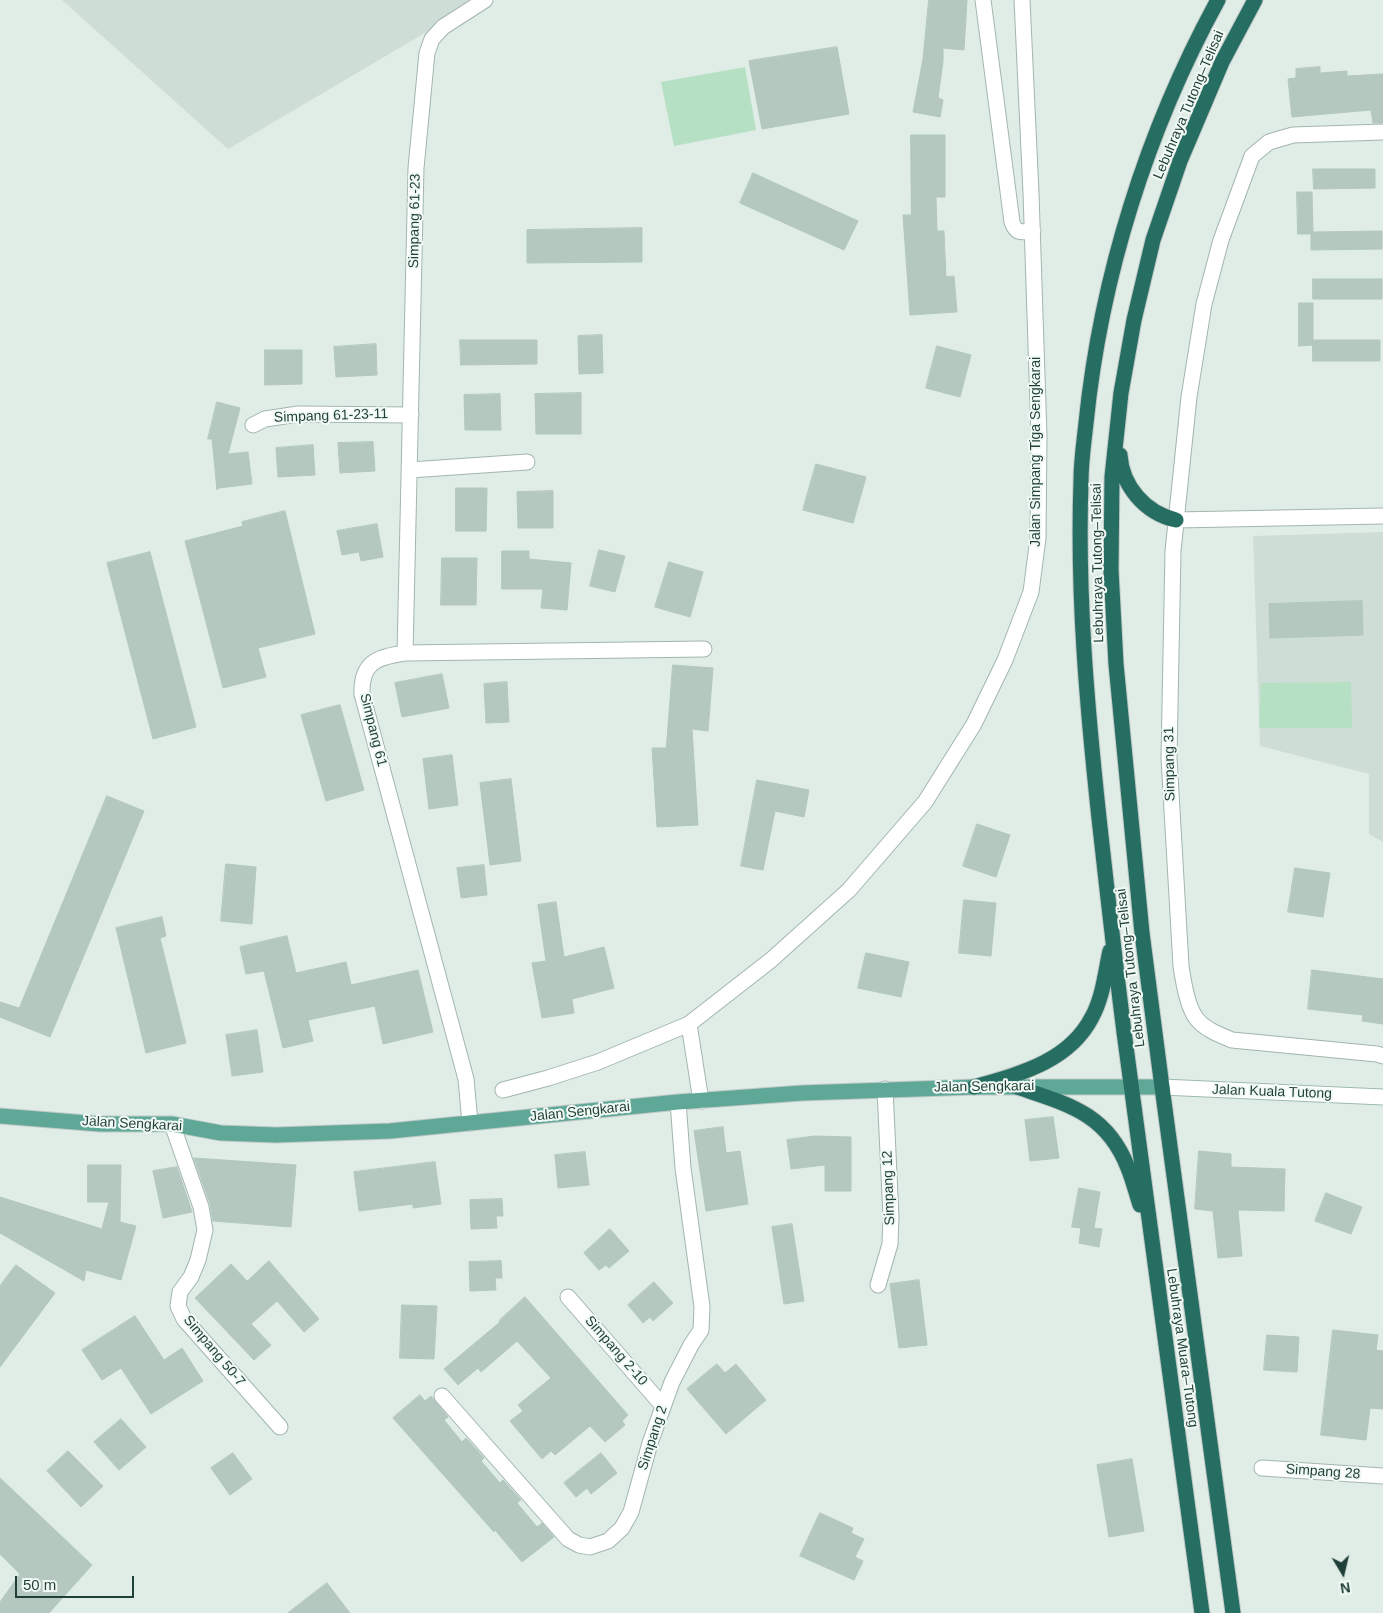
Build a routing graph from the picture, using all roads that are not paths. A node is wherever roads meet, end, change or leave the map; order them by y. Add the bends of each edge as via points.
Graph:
1 (485, 0) edge
2 (983, 0) edge
3 (1022, 0) edge
4 (1218, 0) edge
5 (1255, 0) edge
6 (1383, 132) edge
7 (1033, 231) junction
8 (1121, 393) junction
9 (411, 415) junction
10 (253, 425) dead end
11 (527, 462) dead end
12 (410, 470) junction
13 (1383, 516) edge
14 (1176, 520) junction
15 (704, 649) dead end
16 (405, 652) junction
17 (1112, 937) junction
18 (688, 1024) junction
19 (1383, 1056) edge
20 (974, 1086) junction
21 (1017, 1087) junction
22 (1132, 1087) junction
23 (1162, 1087) junction
24 (885, 1089) junction
25 (503, 1090) dead end
26 (1383, 1097) edge
27 (701, 1101) junction
28 (678, 1102) junction
29 (0, 1116) edge
30 (470, 1123) junction
31 (172, 1124) junction
32 (1152, 1247) junction
33 (878, 1285) dead end
34 (568, 1297) dead end
35 (442, 1396) dead end
36 (663, 1406) junction
37 (280, 1427) dead end
38 (1262, 1468) dead end
39 (1383, 1476) edge
40 (1202, 1613) edge
41 (1233, 1613) edge

1 - 9 street, Simpang 61-23 via 443,27 432,39 427,54 416,168
2 - 7 street via 1012,222 1019,232
3 - 7 street, Jalan Simpang Tiga Sengkarai
4 - 17 highway, Lebuhraya Tutong–Telisai via 1189,55 1150,151 1122,233 1102,315 1090,391 1081,477 1080,570 1084,666
5 - 8 highway, Lebuhraya Tutong–Telisai via 1222,62 1180,161 1149,258
6 - 14 street, Simpang 31 via 1293,135 1269,142 1252,156 1221,240 1204,304 1189,397
7 - 18 street, Jalan Simpang Tiga Sengkarai via 1039,436 1038,538 1031,592 1005,660 974,724 925,802 850,890 771,960
8 - 14 highway via 1120,452 1124,478 1144,503 1164,517
8 - 23 highway, Lebuhraya Tutong–Telisai via 1112,477 1111,570 1116,655 1142,934
9 - 10 street, Simpang 61-23-11 via 298,414 265,419
9 - 12 street, Simpang 61-23
11 - 12 street
12 - 16 street, Simpang 61-23
13 - 14 street
14 - 19 street, Simpang 31 via 1169,758 1180,966 1186,995 1196,1018 1213,1032 1232,1040
15 - 16 street, Simpang 61
16 - 30 street, Simpang 61 via 377,660 364,671 362,694 466,1079
17 - 20 highway via 1100,999 1092,1018 1067,1049 1045,1063
17 - 22 highway, Lebuhraya Tutong–Telisai
18 - 25 street, Jalan Simpang Tiga Sengkarai via 598,1062
18 - 27 street
20 - 21 main road, Jalan Sengkarai
20 - 24 main road, Jalan Sengkarai
21 - 22 main road, Jalan Sengkarai
21 - 32 highway via 1070,1105 1106,1130 1129,1168
22 - 23 main road, Jalan Sengkarai
22 - 32 highway, Lebuhraya Muara–Tutong
23 - 26 street, Jalan Kuala Tutong
23 - 41 highway, Lebuhraya Muara–Tutong
24 - 27 main road, Jalan Sengkarai
24 - 33 street, Simpang 12 via 891,1217 890,1244
27 - 28 main road, Jalan Sengkarai
28 - 30 main road, Jalan Sengkarai
28 - 36 street, Simpang 2 via 682,1168 702,1307 702,1330 672,1382
29 - 31 main road, Jalan Sengkarai via 100,1124
30 - 31 main road, Jalan Sengkarai via 390,1131 276,1136 221,1133
31 - 37 street, Simpang 50-7 via 201,1207 205,1230 198,1260 180,1292 178,1306 184,1319
32 - 40 highway, Lebuhraya Muara–Tutong
34 - 36 street, Simpang 2-10
35 - 36 street, Simpang 2 via 568,1539 579,1546 590,1547 608,1541 622,1528 631,1512
38 - 39 street, Simpang 28

